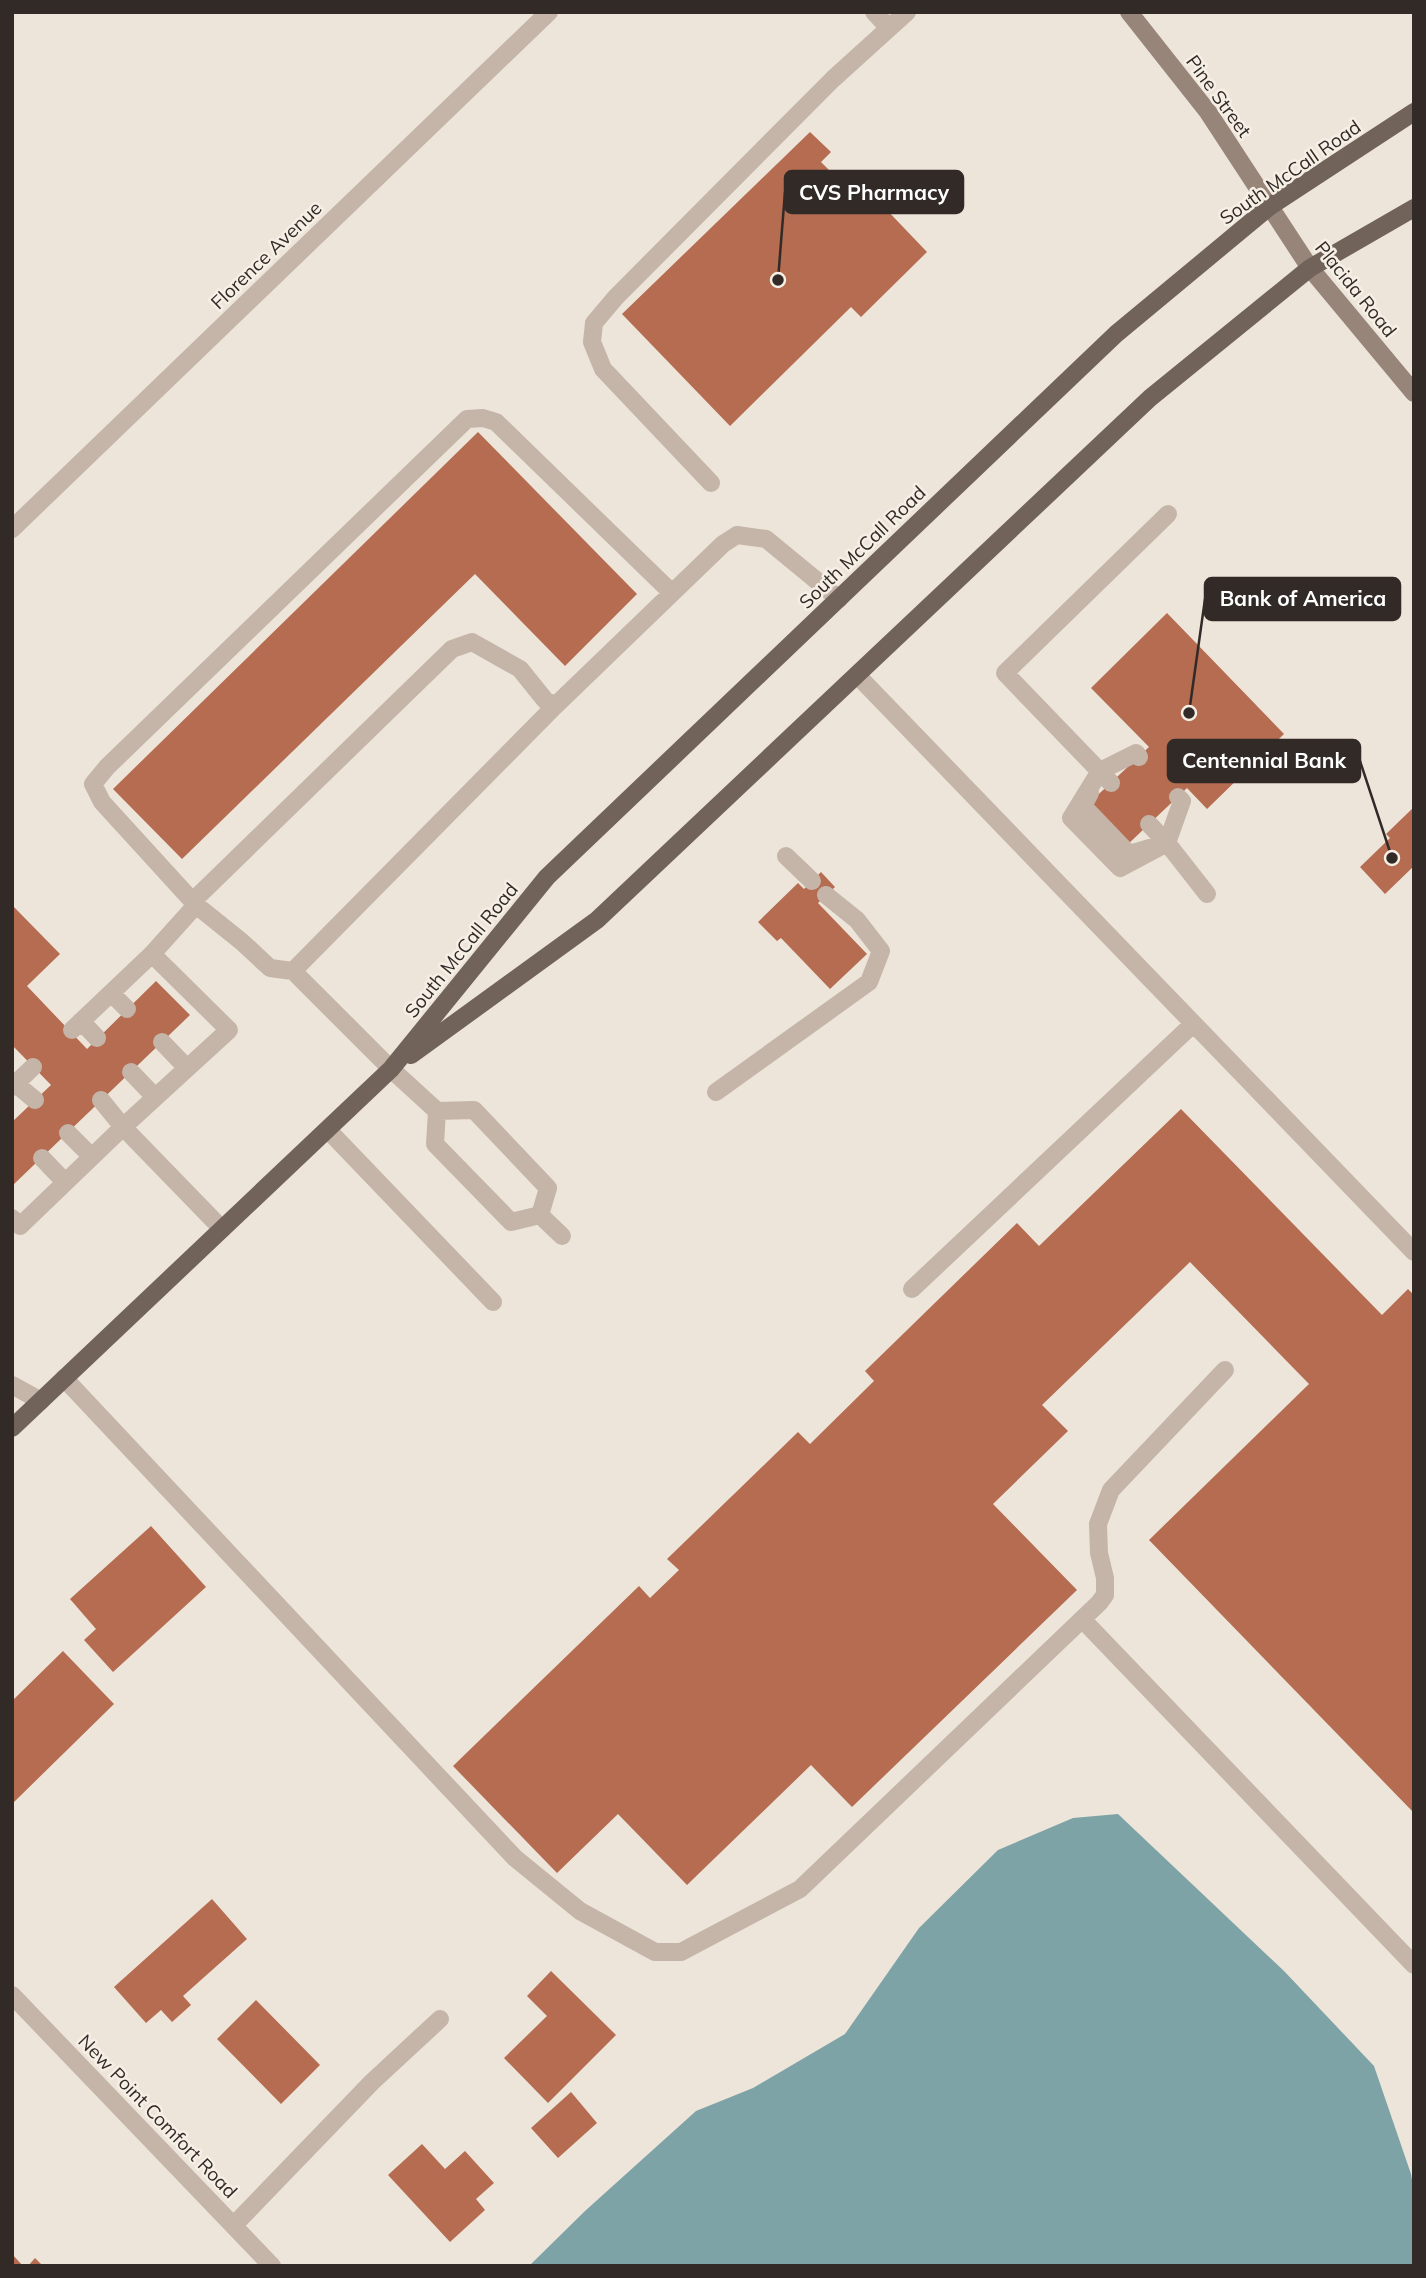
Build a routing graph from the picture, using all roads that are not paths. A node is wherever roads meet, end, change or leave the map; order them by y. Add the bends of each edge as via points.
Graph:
1 (550, 12) edge
2 (874, 12) edge
3 (907, 12) edge
4 (1129, 12) edge
5 (889, 28) junction
6 (1414, 112) edge
7 (1269, 207) junction
8 (1414, 208) edge
9 (1310, 268) junction
10 (1414, 393) edge
11 (711, 483) dead end
12 (1168, 514) dead end
13 (12, 529) edge
14 (672, 593) junction
15 (839, 599) junction
16 (857, 675) junction
17 (555, 706) junction
18 (1132, 763) dead end
19 (1104, 783) junction
20 (1178, 797) dead end
21 (1164, 809) dead end
22 (1143, 829) dead end
23 (1167, 843) junction
24 (786, 856) dead end
25 (811, 881) dead end
26 (1207, 894) dead end
27 (827, 895) dead end
28 (195, 905) junction
29 (152, 954) junction
30 (293, 971) junction
31 (111, 993) junction
32 (127, 1009) dead end
33 (1193, 1024) junction
34 (97, 1038) dead end
35 (162, 1042) dead end
36 (33, 1067) dead end
37 (187, 1068) junction
38 (391, 1069) junction
39 (131, 1072) dead end
40 (14, 1086) edge
41 (716, 1091) dead end
42 (155, 1097) junction
43 (35, 1100) dead end
44 (101, 1100) dead end
45 (437, 1111) junction
46 (123, 1127) junction
47 (328, 1130) junction
48 (68, 1133) dead end
49 (92, 1157) junction
50 (42, 1158) dead end
51 (65, 1182) junction
52 (540, 1215) junction
53 (12, 1218) edge
54 (222, 1229) junction
55 (562, 1236) dead end
56 (1414, 1252) edge
57 (912, 1289) dead end
58 (493, 1302) dead end
59 (1226, 1370) dead end
60 (64, 1378) junction
61 (12, 1385) edge
62 (41, 1401) junction
63 (12, 1428) edge
64 (1082, 1619) junction
65 (1414, 1965) edge
66 (12, 1995) edge
67 (440, 2019) dead end
68 (233, 2225) junction
69 (272, 2266) edge

1 - 13 street, Florence Avenue
2 - 5 street
3 - 5 street
4 - 7 main road, Pine Street via 1208,112
5 - 11 street via 833,79 594,323 592,342 603,369
6 - 7 main road, South McCall Road
7 - 9 main road, Placida Road
7 - 15 main road, South McCall Road via 1116,334
8 - 9 main road, South McCall Road
9 - 10 main road, Placida Road
9 - 16 main road, South McCall Road via 1150,398
12 - 19 street via 1005,673
14 - 15 street via 737,535 766,539
14 - 17 street
14 - 28 street via 496,422 467,419 93,784 102,802
15 - 38 main road, South McCall Road via 547,877
16 - 33 street
16 - 38 main road, South McCall Road via 597,920
17 - 28 street via 545,701 520,669 472,642 452,649 197,897
17 - 30 street
18 - 19 street
19 - 23 street via 1071,818 1120,868
20 - 23 street via 1182,801
21 - 23 street via 1169,814
22 - 23 street via 1142,838
23 - 26 street
24 - 25 street
27 - 41 street via 857,920 881,951 869,982
28 - 29 street
28 - 30 street via 270,968
29 - 31 street
29 - 37 street via 229,1030
30 - 38 street
31 - 32 street
31 - 34 street via 76,1026
33 - 56 street
33 - 57 street
35 - 37 street
36 - 40 street
37 - 42 street
38 - 45 street
38 - 47 main road, South McCall Road
39 - 42 street
40 - 43 street
42 - 46 street
44 - 46 street
45 - 52 street via 435,1144 495,1206 511,1222
45 - 52 street via 474,1110 501,1137 548,1188
46 - 49 street
46 - 54 street
47 - 54 main road, South McCall Road
47 - 58 street
48 - 49 street
49 - 51 street
50 - 51 street
51 - 53 street via 20,1226
52 - 55 street
54 - 60 main road, South McCall Road
59 - 64 street via 1111,1490 1098,1524 1105,1595
60 - 62 main road, South McCall Road
60 - 64 street via 515,1858 580,1911 654,1952 681,1952 800,1889
61 - 62 street
62 - 63 main road, South McCall Road
64 - 65 street
66 - 68 street, New Point Comfort Road
67 - 68 street
68 - 69 street, New Point Comfort Road

